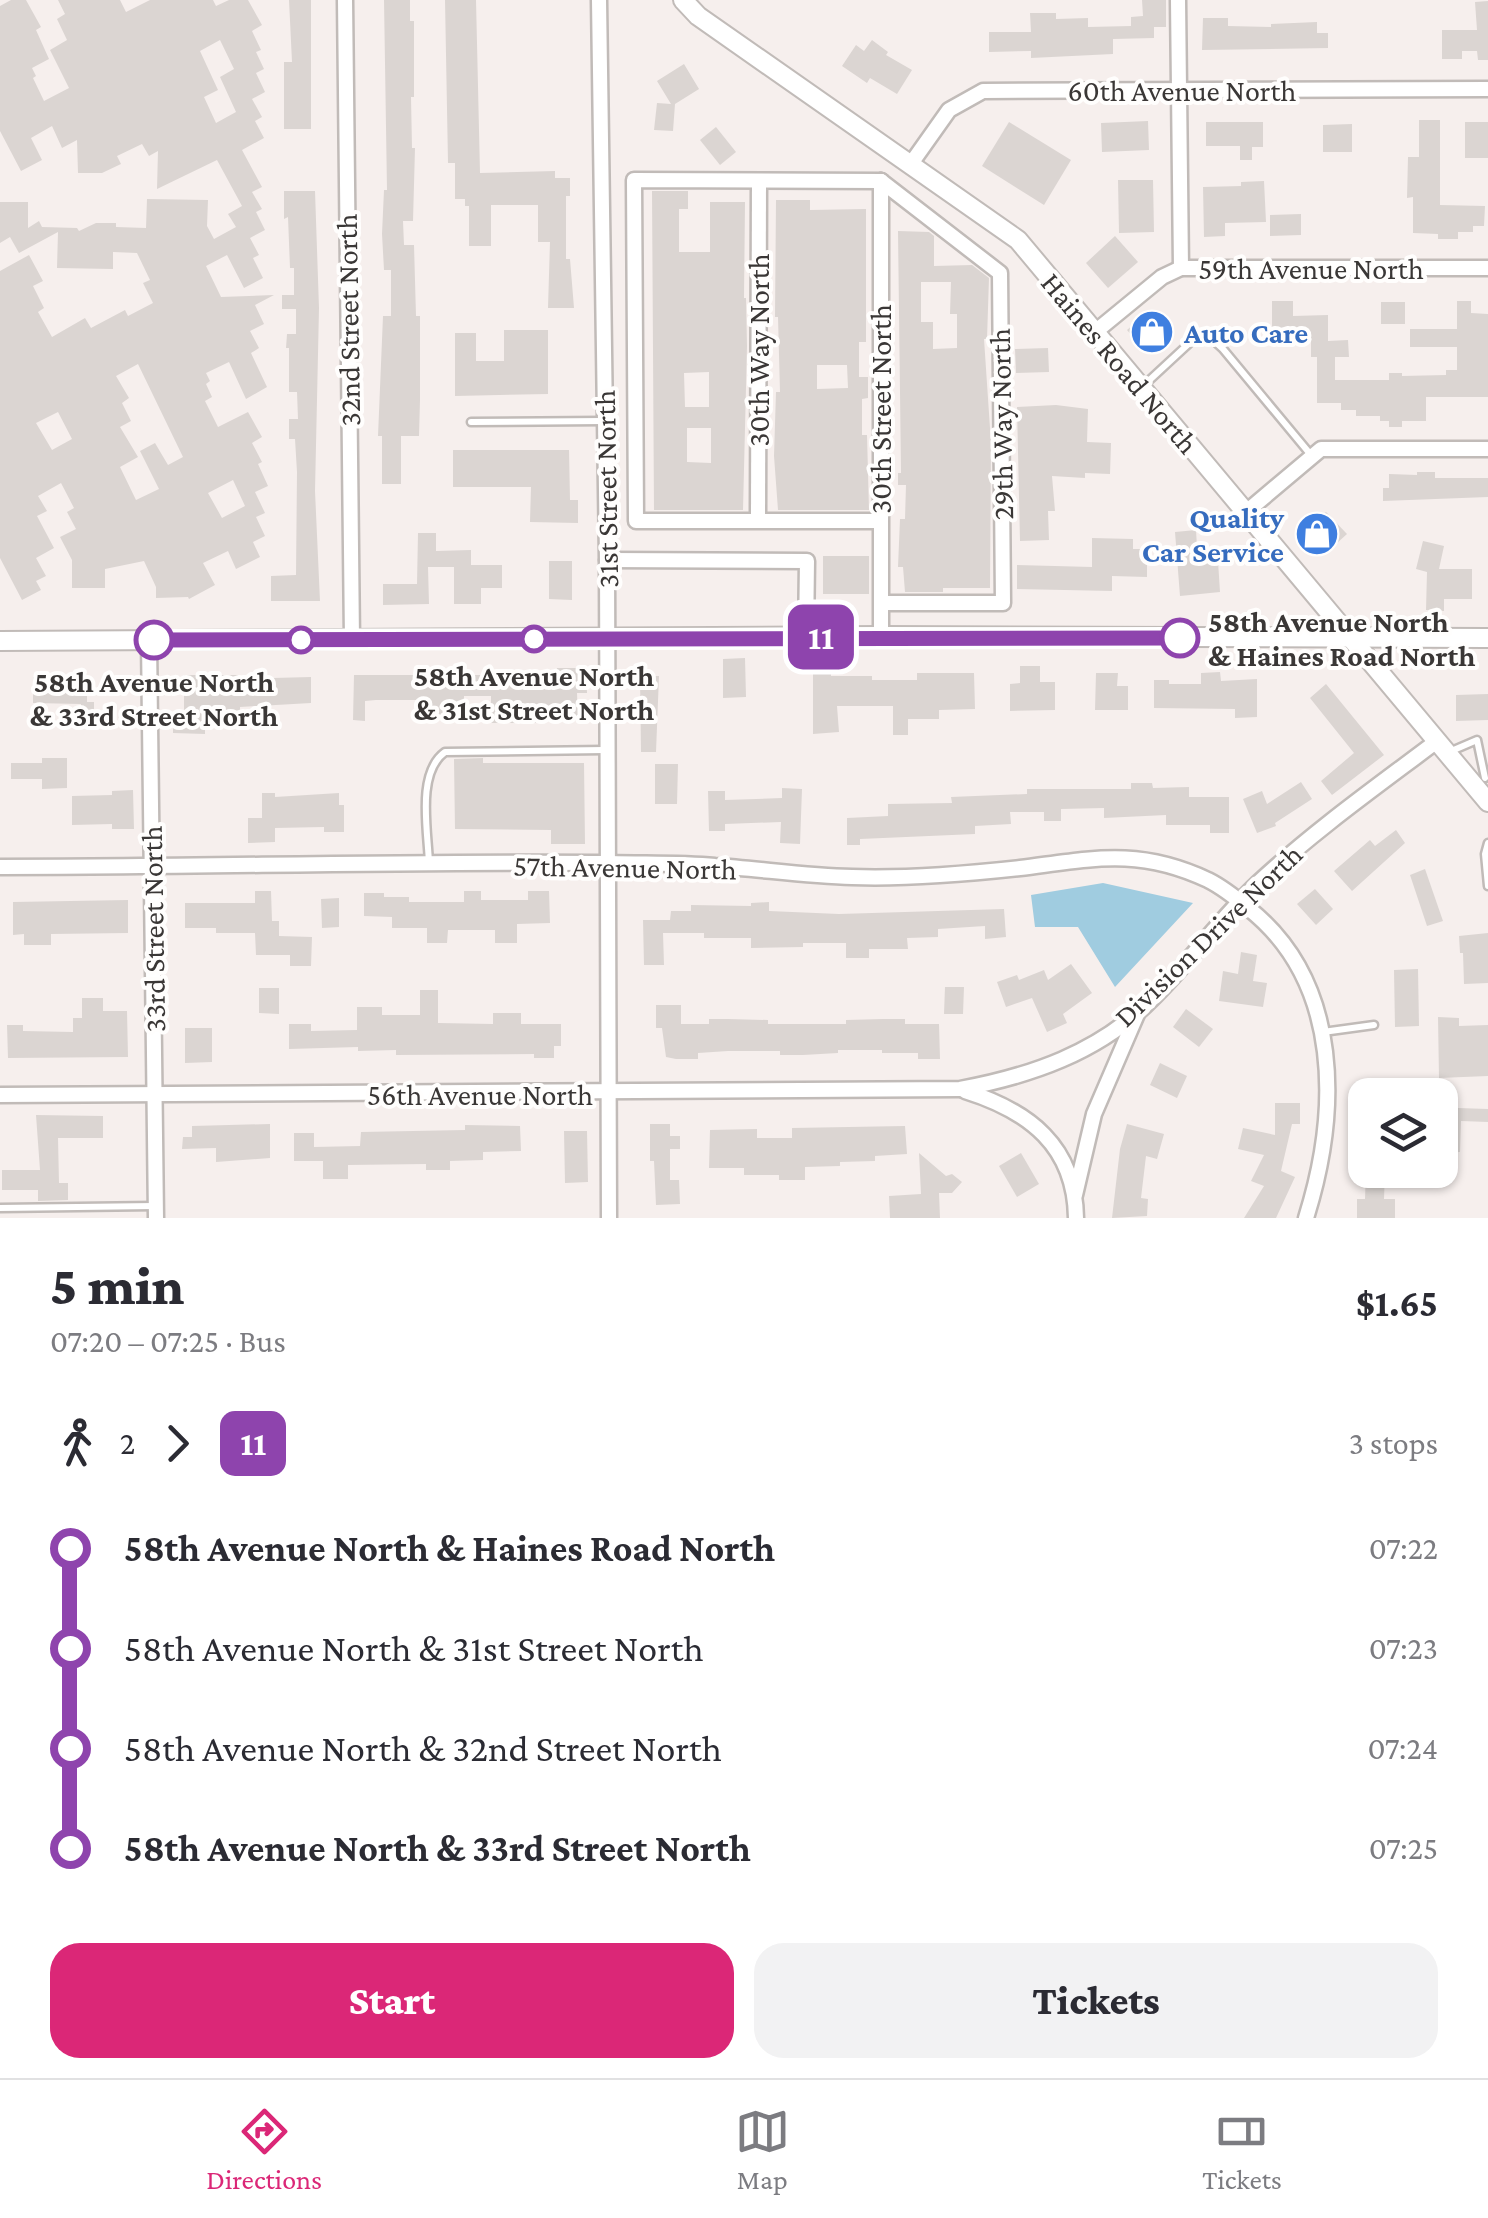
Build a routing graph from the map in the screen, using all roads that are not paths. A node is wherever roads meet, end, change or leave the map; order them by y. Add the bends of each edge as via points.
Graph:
1 (344, 0) edge
2 (599, 0) edge
3 (683, 0) edge
4 (1178, 0) edge
5 (1488, 89) edge
6 (1178, 90) junction
7 (910, 164) junction
8 (759, 182) junction
9 (881, 182) junction
10 (1181, 268) junction
11 (1488, 268) edge
12 (1095, 332) junction
13 (1141, 388) junction
14 (606, 421) junction
15 (471, 422) dead end
16 (1488, 449) edge
17 (1312, 456) junction
18 (1244, 513) junction
19 (758, 519) junction
20 (879, 520) junction
21 (607, 560) junction
22 (882, 603) junction
23 (881, 636) junction
24 (806, 637) junction
25 (1488, 638) edge
26 (608, 639) junction
27 (1354, 639) junction
28 (149, 640) junction
29 (352, 640) junction
30 (0, 641) edge
31 (1442, 747) junction
32 (607, 750) junction
33 (1481, 778) edge
34 (1488, 802) edge
35 (1488, 843) edge
36 (607, 863) junction
37 (429, 865) junction
38 (0, 867) edge
39 (152, 867) junction
40 (1488, 886) edge
41 (1239, 901) junction
42 (1138, 1011) junction
43 (1374, 1025) dead end
44 (1322, 1032) junction
45 (960, 1089) junction
46 (155, 1094) junction
47 (609, 1094) junction
48 (0, 1096) edge
49 (1076, 1194) junction
50 (0, 1208) edge
51 (156, 1212) edge
52 (609, 1218) edge
53 (1076, 1218) edge
54 (1306, 1218) edge

1 - 29 street, 32nd Street North
2 - 14 street, 31st Street North
3 - 7 street, Haines Road North
4 - 6 street
5 - 6 street, 60th Avenue North
6 - 7 street, 60th Avenue North via 983,90 949,110
6 - 10 street
7 - 12 street, Haines Road North via 1018,240
8 - 9 street
8 - 19 street, 30th Way North
8 - 19 street via 634,180 636,520
9 - 20 street, 30th Street North
9 - 22 street, 29th Way North via 1000,273 1003,604
10 - 11 street, 59th Avenue North
10 - 12 street, 59th Avenue North
12 - 13 street, Haines Road North
13 - 17 lane via 1196,337 1210,338
13 - 18 street, Haines Road North
14 - 15 lane
14 - 21 street, 31st Street North
16 - 17 street via 1321,449
17 - 18 street
18 - 27 street, Haines Road North
19 - 20 street
20 - 22 street, 30th Street North
21 - 24 street via 806,560
21 - 26 street, 31st Street North
22 - 23 street, 30th Street North
23 - 24 street
23 - 27 street
24 - 26 street
25 - 27 street
26 - 29 street
26 - 32 street, 31st Street North
27 - 31 street, Haines Road North
28 - 29 street
28 - 30 street
28 - 39 street, 33rd Street North
31 - 33 street, Haines Road North
31 - 33 lane via 1476,740
31 - 41 street, Division Drive North via 1301,842
32 - 36 street, 31st Street North
32 - 37 lane via 445,752 428,781
33 - 34 street, Haines Road North
35 - 40 lane
36 - 37 street, 57th Avenue North
36 - 41 street, 57th Avenue North via 850,877 1136,857 1212,881
36 - 47 street, 31st Street North
37 - 39 street, 57th Avenue North
38 - 39 street, 57th Avenue North
39 - 46 street, 33rd Street North
41 - 42 street, Division Drive North
41 - 44 street, 57th Avenue North via 1293,956
42 - 45 street, Division Drive North via 1065,1060
42 - 49 street via 1094,1114
43 - 44 lane
44 - 54 street, 57th Avenue North via 1330,1085 1327,1134
45 - 47 street, 56th Avenue North
45 - 49 street via 1008,1107 1041,1129
46 - 47 street, 56th Avenue North
46 - 48 street, 56th Avenue North
46 - 51 street, 33rd Street North
47 - 52 street, 31st Street North
49 - 53 street
50 - 51 lane

